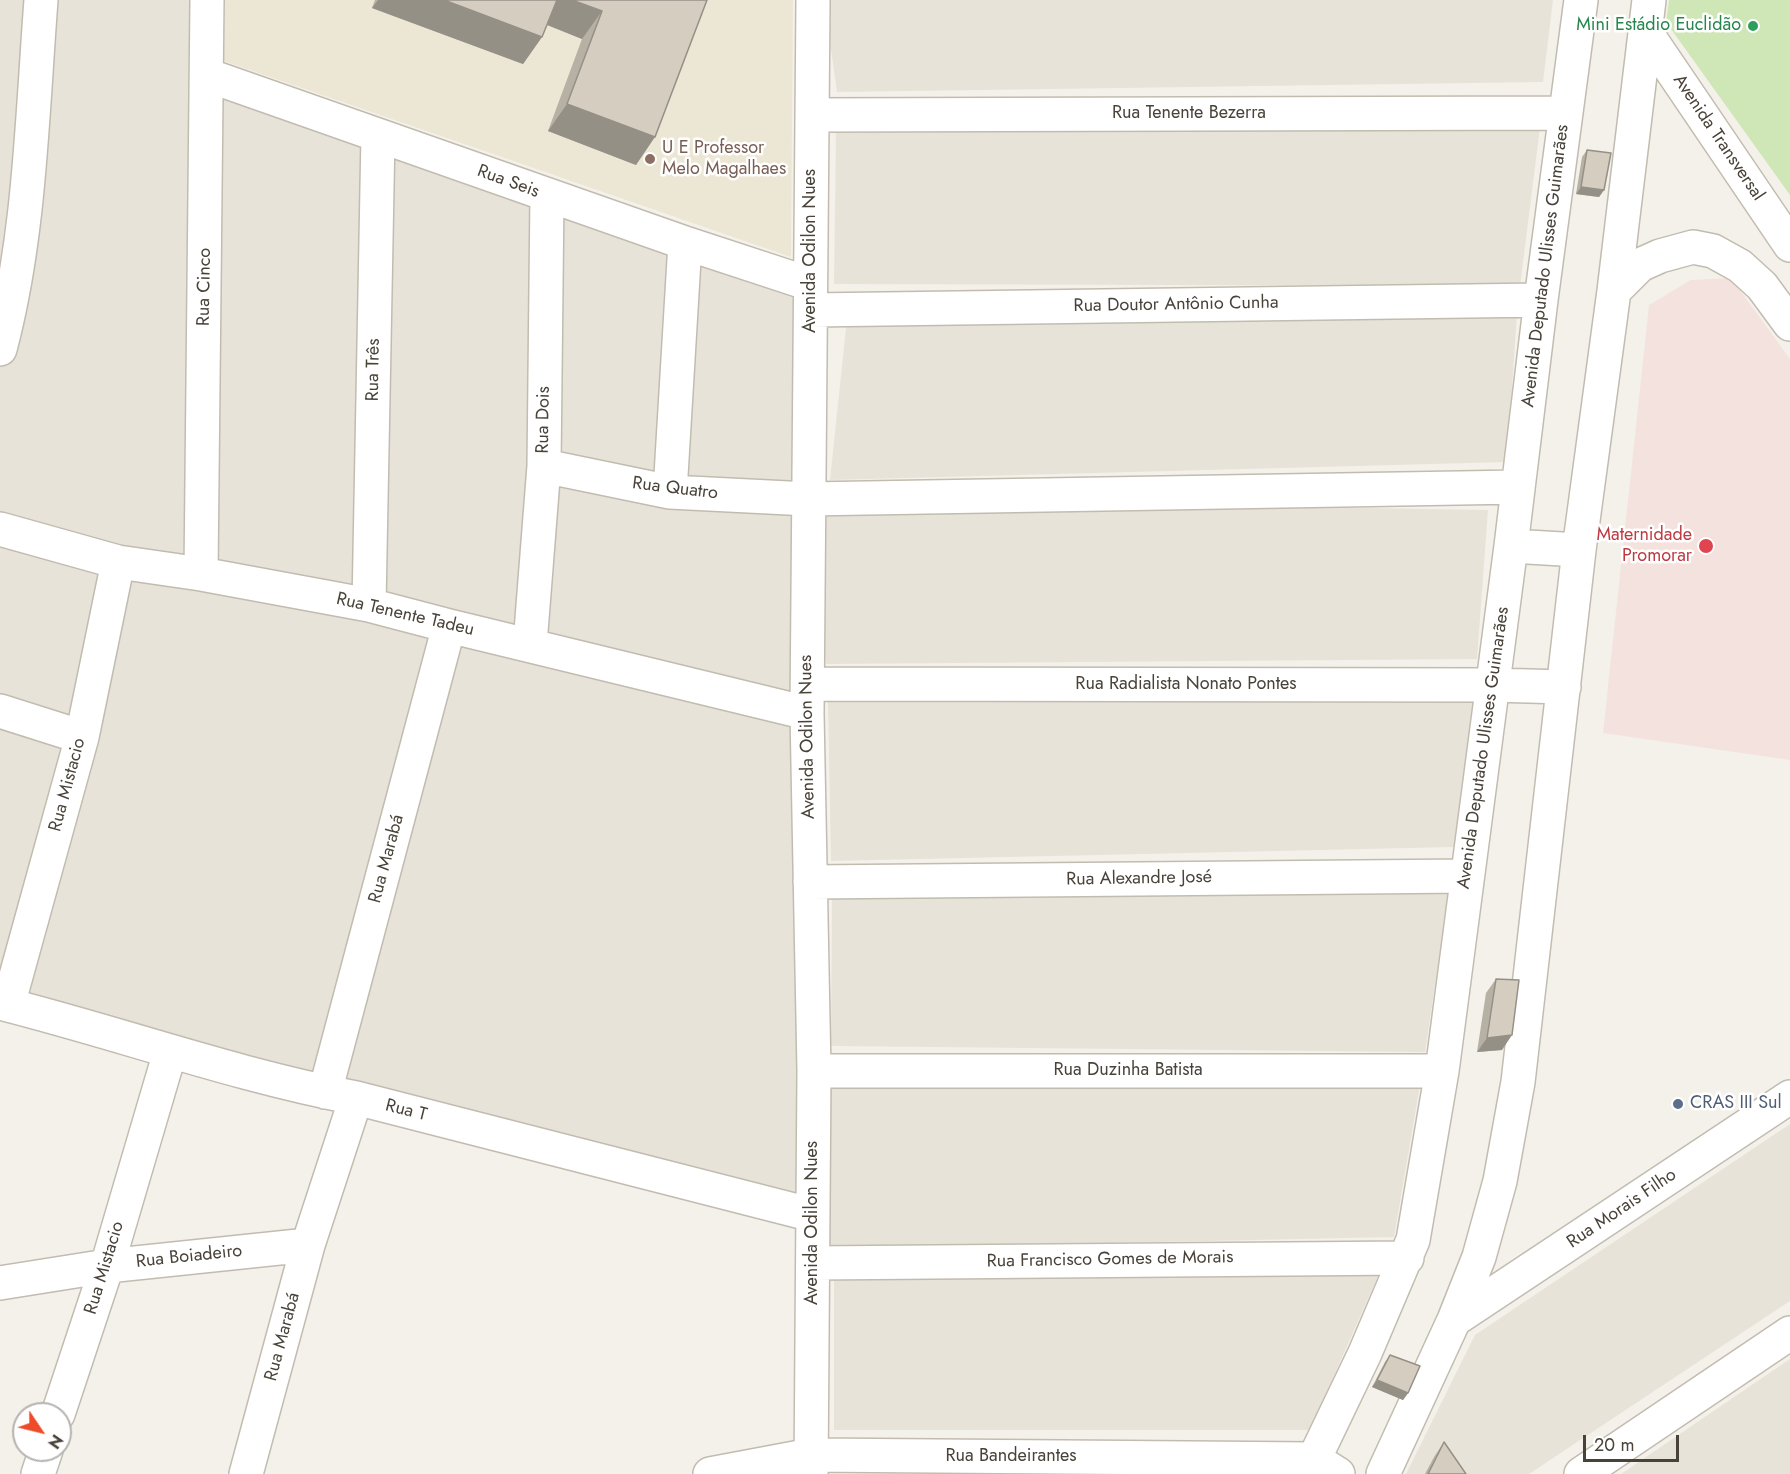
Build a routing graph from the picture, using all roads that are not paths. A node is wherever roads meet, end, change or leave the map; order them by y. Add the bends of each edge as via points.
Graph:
1 (40, 0) edge
2 (207, 0) edge
3 (813, 0) edge
4 (1581, 0) edge
5 (1647, 15) edge
6 (207, 75) junction
7 (1566, 113) junction
8 (812, 115) junction
9 (378, 135) junction
10 (547, 195) junction
11 (685, 243) junction
12 (1790, 244) edge
13 (1614, 291) junction
14 (811, 297) junction
15 (1541, 300) junction
16 (1790, 324) edge
17 (0, 349) edge
18 (544, 466) junction
19 (1518, 487) junction
20 (670, 492) junction
21 (808, 499) junction
22 (0, 529) edge
23 (1511, 546) junction
24 (1579, 550) junction
25 (118, 562) junction
26 (201, 574) junction
27 (369, 605) junction
28 (449, 626) junction
29 (530, 644) junction
30 (1492, 685) junction
31 (1564, 687) junction
32 (807, 699) junction
33 (0, 711) edge
34 (82, 737) junction
35 (1467, 876) junction
36 (810, 882) junction
37 (4, 1004) edge
38 (170, 1052) junction
39 (814, 1071) junction
40 (1442, 1071) junction
41 (341, 1095) junction
42 (1790, 1097) edge
43 (813, 1215) junction
44 (308, 1245) junction
45 (1407, 1258) junction
46 (813, 1263) junction
47 (107, 1266) junction
48 (0, 1283) edge
49 (1454, 1320) junction
50 (1790, 1333) edge
51 (62, 1402) edge
52 (811, 1465) edge
53 (1319, 1470) edge
54 (246, 1474) edge
55 (710, 1474) edge
56 (1383, 1474) edge
57 (1581, 1474) edge

1 - 17 street via 24,230
2 - 6 street, Rua Cinco
3 - 8 street, Avenida Odilon Nues
4 - 7 street, Avenida Deputado Ulisses Guimarães
5 - 12 street, Avenida Transversal
5 - 13 street
6 - 9 street, Rua Seis
6 - 26 street, Rua Cinco
7 - 8 street, Rua Tenente Bezerra
7 - 15 street, Avenida Deputado Ulisses Guimarães
8 - 14 street, Avenida Odilon Nues
9 - 10 street, Rua Seis
9 - 27 street, Rua Três
10 - 11 street, Rua Seis
10 - 18 street, Rua Dois
11 - 14 street, Rua Seis
11 - 20 street
13 - 16 street via 1640,265 1693,247 1713,251 1740,266
13 - 24 street
14 - 15 street, Rua Doutor Antônio Cunha
14 - 21 street, Avenida Odilon Nues
15 - 19 street, Avenida Deputado Ulisses Guimarães
18 - 20 street, Rua Quatro
18 - 29 street, Rua Dois
19 - 21 street
19 - 23 street, Avenida Deputado Ulisses Guimarães
20 - 21 street, Rua Quatro
21 - 32 street, Avenida Odilon Nues
22 - 25 street, Rua Tenente Tadeu
23 - 24 street
23 - 30 street, Avenida Deputado Ulisses Guimarães
24 - 31 street
25 - 26 street, Rua Tenente Tadeu
25 - 34 street, Rua Mistacio
26 - 27 street, Rua Tenente Tadeu
27 - 28 street, Rua Tenente Tadeu
28 - 29 street, Rua Tenente Tadeu
28 - 41 street, Rua Marabá
29 - 32 street, Rua Tenente Tadeu
30 - 31 street, Rua Radialista Nonato Pontes
30 - 32 street, Rua Radialista Nonato Pontes
30 - 35 street, Avenida Deputado Ulisses Guimarães
31 - 49 street via 1518,1082 1500,1181 1479,1257
32 - 36 street, Avenida Odilon Nues
33 - 34 street
34 - 37 street, Rua Mistacio
35 - 36 street, Rua Alexandre José
35 - 40 street, Avenida Deputado Ulisses Guimarães
36 - 39 street, Avenida Odilon Nues
37 - 38 street, Rua T
38 - 41 street, Rua T
38 - 47 street, Rua Mistacio
39 - 40 street, Rua Duzinha Batista
39 - 43 street, Avenida Odilon Nues
40 - 45 street, Avenida Deputado Ulisses Guimarães
41 - 43 street, Rua T
41 - 44 street, Rua Marabá
42 - 49 street, Rua Morais Filho
43 - 46 street, Avenida Odilon Nues
44 - 47 street, Rua Boiadeiro
44 - 54 street, Rua Marabá
45 - 46 street, Rua Francisco Gomes de Morais
45 - 53 street, Avenida Deputado Ulisses Guimarães
46 - 52 street, Avenida Odilon Nues
47 - 48 street, Rua Boiadeiro
47 - 51 street, Rua Mistacio
49 - 56 street
50 - 57 street
52 - 53 street, Rua Bandeirantes
52 - 55 street, Rua Bandeirantes

